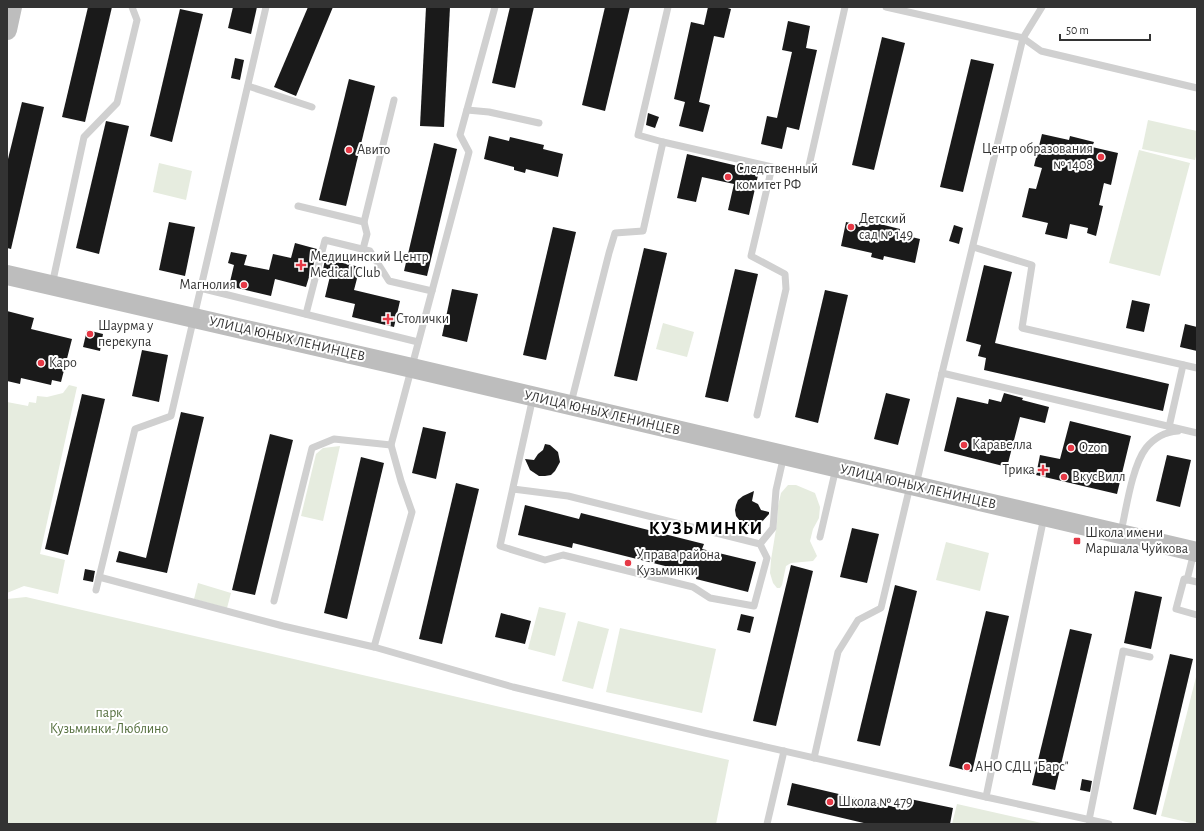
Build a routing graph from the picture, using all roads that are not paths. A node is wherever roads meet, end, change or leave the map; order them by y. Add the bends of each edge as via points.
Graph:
1 (12, 7) edge
2 (132, 7) edge
3 (266, 7) edge
4 (495, 7) edge
5 (668, 7) edge
6 (846, 7) edge
7 (886, 7) edge
8 (1042, 7) edge
9 (920, 11) edge
10 (7, 30) edge
11 (1023, 38) junction
12 (248, 86) junction
13 (1197, 88) edge
14 (394, 100) dead end
15 (312, 107) dead end
16 (467, 110) junction
17 (539, 123) dead end
18 (663, 142) junction
19 (808, 170) dead end
20 (298, 206) dead end
21 (364, 222) junction
22 (972, 248) junction
23 (363, 249) junction
24 (7, 275) edge
25 (52, 285) junction
26 (200, 288) junction
27 (432, 291) junction
28 (306, 314) junction
29 (194, 318) junction
30 (418, 342) junction
31 (1183, 365) junction
32 (412, 368) junction
33 (1197, 368) edge
34 (942, 374) junction
35 (533, 397) junction
36 (571, 405) junction
37 (757, 415) dead end
38 (1169, 427) junction
39 (1183, 430) junction
40 (1197, 433) edge
41 (391, 445) junction
42 (784, 455) junction
43 (836, 468) junction
44 (913, 486) junction
45 (513, 489) junction
46 (1044, 517) junction
47 (1120, 534) junction
48 (820, 537) dead end
49 (760, 544) junction
50 (1195, 552) edge
51 (99, 577) junction
52 (1187, 580) junction
53 (1197, 582) edge
54 (96, 590) dead end
55 (274, 601) dead end
56 (1197, 615) edge
57 (374, 647) junction
58 (1150, 657) dead end
59 (784, 751) junction
60 (814, 758) junction
61 (986, 797) junction
62 (1089, 820) junction
63 (767, 824) edge
64 (1109, 824) edge

1 - 10 main road
2 - 25 lane via 137,20 117,103 84,137
3 - 12 lane
4 - 16 lane
5 - 18 lane via 638,135
6 - 19 lane
7 - 9 lane
8 - 11 lane
9 - 11 lane
11 - 13 lane via 1041,51
11 - 22 lane
12 - 15 lane
12 - 26 lane
14 - 21 lane
16 - 17 lane
16 - 27 lane via 460,135 469,152
18 - 36 lane via 643,231 615,233
18 - 37 lane via 772,167 751,256 785,274 786,289
20 - 21 lane
21 - 23 lane via 367,234
22 - 31 lane via 1032,265 1022,328
22 - 34 lane
23 - 27 lane via 370,251 389,281
23 - 28 lane via 325,240
24 - 25 main road, УЛИЦА ЮНЫХ ЛЕНИНЦЕВ
25 - 29 main road, УЛИЦА ЮНЫХ ЛЕНИНЦЕВ
26 - 28 lane
26 - 29 lane
27 - 30 lane
28 - 30 lane
29 - 32 main road, УЛИЦА ЮНЫХ ЛЕНИНЦЕВ
29 - 51 lane via 171,416 135,429
30 - 32 lane
31 - 33 lane
31 - 38 lane
32 - 35 main road, УЛИЦА ЮНЫХ ЛЕНИНЦЕВ
32 - 41 lane
34 - 38 lane
34 - 44 lane
35 - 36 main road, УЛИЦА ЮНЫХ ЛЕНИНЦЕВ
35 - 45 lane
36 - 42 main road, УЛИЦА ЮНЫХ ЛЕНИНЦЕВ
38 - 39 lane
39 - 40 lane
39 - 47 lane via 1158,436 1145,449 1135,471
41 - 55 lane via 334,439 312,448
41 - 57 lane via 412,512
42 - 43 main road, УЛИЦА ЮНЫХ ЛЕНИНЦЕВ
42 - 49 lane via 776,490 773,528
43 - 44 main road, УЛИЦА ЮНЫХ ЛЕНИНЦЕВ
43 - 48 lane
44 - 46 main road, УЛИЦА ЮНЫХ ЛЕНИНЦЕВ
44 - 60 lane via 881,608 858,620 838,652
45 - 49 lane via 568,496
45 - 49 lane via 500,546 545,560 563,555 693,587 710,598 754,606 767,558
46 - 47 main road, УЛИЦА ЮНЫХ ЛЕНИНЦЕВ
46 - 61 lane
47 - 50 main road, УЛИЦА ЮНЫХ ЛЕНИНЦЕВ
50 - 52 lane
51 - 54 lane
51 - 57 lane via 283,626
52 - 53 lane
52 - 56 lane via 1184,579 1176,609
57 - 59 lane via 513,687
58 - 62 lane via 1123,651
59 - 60 lane
59 - 63 lane
60 - 61 lane
61 - 62 lane
62 - 64 lane

